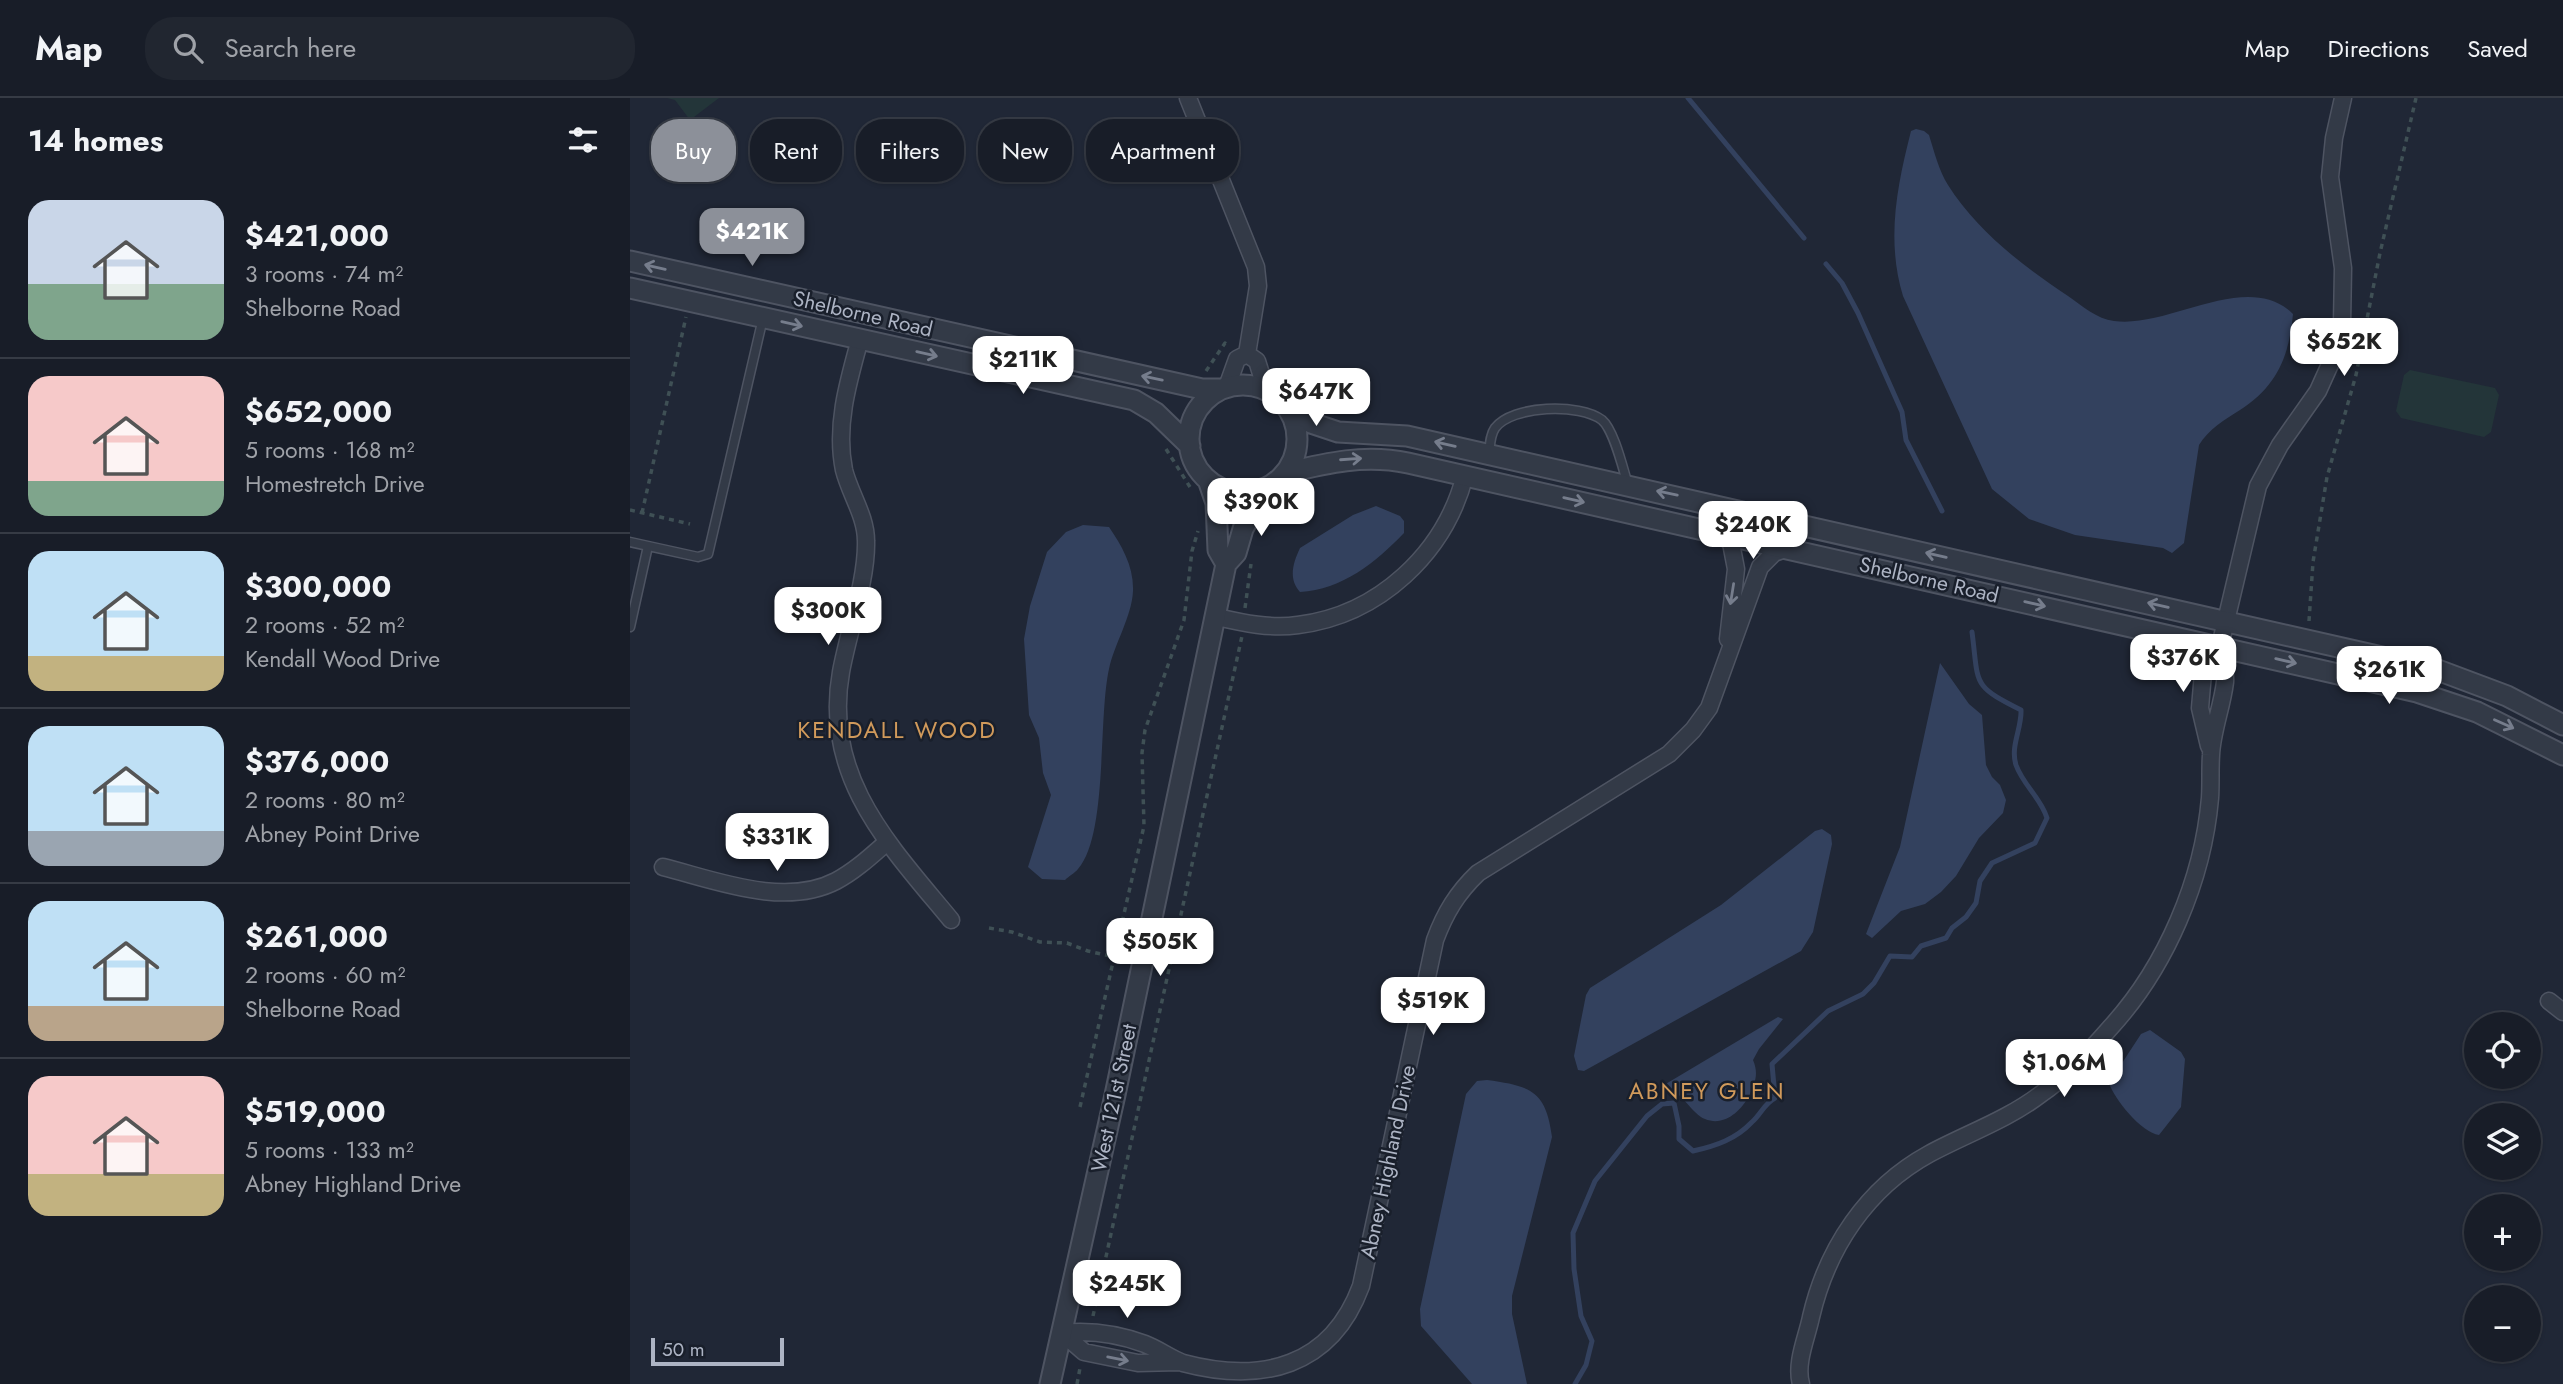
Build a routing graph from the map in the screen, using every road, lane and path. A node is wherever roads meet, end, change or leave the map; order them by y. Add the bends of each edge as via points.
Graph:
1 (1188, 98) edge
2 (2343, 98) edge
3 (2416, 98) edge
4 (630, 261) edge
5 (630, 288) edge
6 (686, 316) dead end
7 (763, 318) junction
8 (860, 339) junction
9 (1225, 343) dead end
10 (1247, 354) junction
11 (1199, 373) dead end
12 (1223, 388) junction
13 (1266, 390) junction
14 (1288, 409) junction
15 (1162, 441) dead end
16 (1190, 446) junction
17 (1489, 454) junction
18 (1285, 473) junction
19 (1465, 475) junction
20 (1304, 485) dead end
21 (1628, 485) junction
22 (1202, 486) junction
23 (1265, 488) junction
24 (1275, 506) dead end
25 (630, 510) edge
26 (642, 513) junction
27 (690, 524) dead end
28 (1199, 527) dead end
29 (1719, 532) junction
30 (630, 542) edge
31 (648, 546) junction
32 (1788, 548) junction
33 (1253, 557) dead end
34 (1226, 564) junction
35 (1217, 617) junction
36 (2309, 621) dead end
37 (1244, 622) junction
38 (630, 627) edge
39 (2222, 632) junction
40 (1727, 663) junction
41 (2563, 725) edge
42 (2211, 751) junction
43 (2563, 755) edge
44 (887, 842) junction
45 (663, 867) dead end
46 (951, 920) dead end
47 (989, 928) dead end
48 (1114, 957) junction
49 (2549, 1001) dead end
50 (2563, 1012) edge
51 (1080, 1107) dead end
52 (1094, 1308) dead end
53 (1062, 1333) junction
54 (1181, 1362) junction
55 (1079, 1373) dead end
56 (1050, 1384) edge
57 (1077, 1384) edge
58 (1801, 1384) edge

1 - 10 street via 1256,267 1258,286
2 - 39 street via 2330,177 2343,268 2342,324 2318,391 2280,445 2259,486
3 - 36 path via 2356,375 2326,477
12 -> 4 street, Shelborne Road via 1202,389
5 - 7 street, Shelborne Road
6 - 26 path
7 -> 8 street, Shelborne Road
7 - 31 lane via 708,554 698,557
8 -> 16 street, Shelborne Road via 1134,400 1156,413
8 - 44 street via 846,395 841,446 866,544 839,684 839,720 852,778
9 - 11 path via 1206,372
10 - 12 street via 1237,359
10 - 13 street via 1257,361
12 - 13 street via 1240,385
12 - 16 street via 1203,402 1194,416
13 - 14 street
17 -> 14 street, Shelborne Road via 1407,436 1338,432
14 - 18 street via 1297,444
15 - 22 path via 1174,464
16 - 22 street
17 - 21 street, Shelborne Road
17 - 21 lane via 1495,428 1504,420 1542,409 1579,411 1607,426
18 -> 19 street, Shelborne Road via 1372,458
18 - 23 street
19 -> 29 street, Shelborne Road
19 - 37 street via 1453,514 1435,544 1378,596 1342,613 1298,625
20 - 24 path
39 -> 21 street, Shelborne Road
22 - 23 street via 1243,493
22 - 34 street, West 121st Street via 1216,503 1219,550
23 - 34 street, West 121st Street
25 - 26 path
26 - 27 path
28 - 48 path via 1184,620 1145,730 1144,826
29 - 32 street, Shelborne Road
29 -> 40 street, Abney Highland Drive via 1731,543 1737,569
30 - 31 lane
31 - 38 lane
32 -> 39 street, Shelborne Road
32 - 40 street, Abney Highland Drive via 1774,553 1760,567
33 - 37 path
34 - 35 street, West 121st Street
35 - 37 street
35 - 53 street, West 121st Street
37 - 52 path
39 - 41 street, Shelborne Road via 2457,676
39 - 42 street via 2225,680
39 - 42 street via 2203,673 2200,708
39 -> 43 street, Shelborne Road via 2432,696 2510,726
40 - 54 street, Abney Highland Drive via 1709,708 1669,754 1478,873 1444,915 1361,1286 1347,1319 1311,1356 1283,1367 1229,1372
42 - 58 street via 2210,798 2196,871 2173,930 2141,986 2111,1028 2043,1093 1919,1161 1860,1213 1828,1263 1815,1300 1800,1367
44 - 45 street via 834,881 804,890 761,890
44 - 46 street
47 - 48 path
48 - 51 path
49 - 50 street
53 - 54 street, Abney Highland Drive via 1089,1330 1144,1344
53 -> 54 street, Abney Highland Drive via 1084,1352 1138,1363
53 - 56 street, West 121st Street
55 - 57 path

